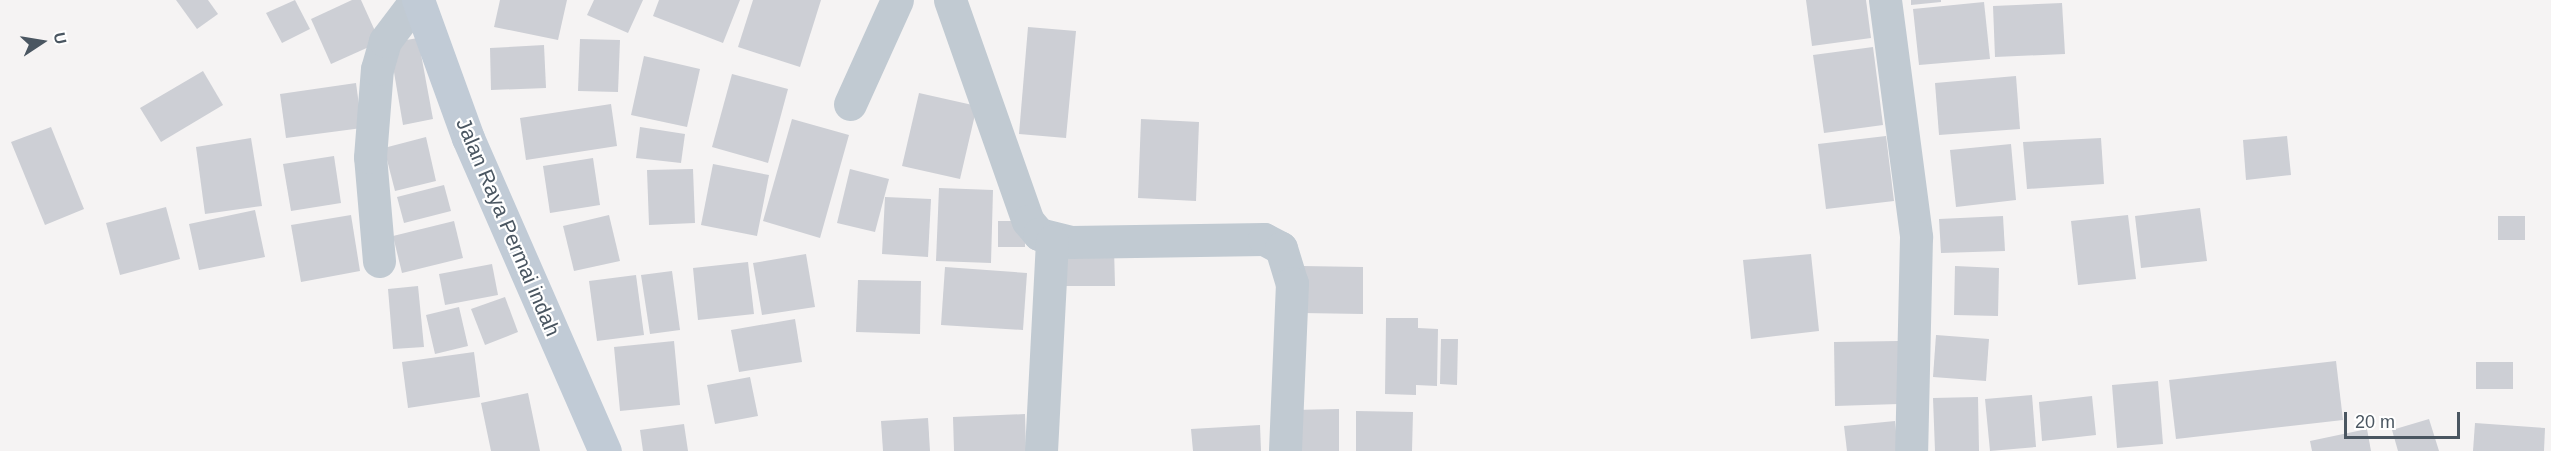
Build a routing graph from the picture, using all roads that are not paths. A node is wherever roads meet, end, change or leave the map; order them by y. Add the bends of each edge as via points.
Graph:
1 (417, 0) edge
2 (897, 0) edge
3 (950, 0) edge
4 (1885, 0) edge
5 (850, 104) dead end
6 (1052, 241) junction
7 (379, 261) dead end
8 (606, 451) edge
9 (1041, 451) edge
10 (1285, 451) edge
11 (1911, 451) edge

1 - 7 street via 385,41 377,69 370,157
1 - 8 main road, Jalan Raya Permai indah via 468,138
2 - 5 street
3 - 6 street via 1028,221
4 - 11 street via 1916,237
6 - 9 street via 1039,399
6 - 10 street via 1264,239 1281,248 1292,283

